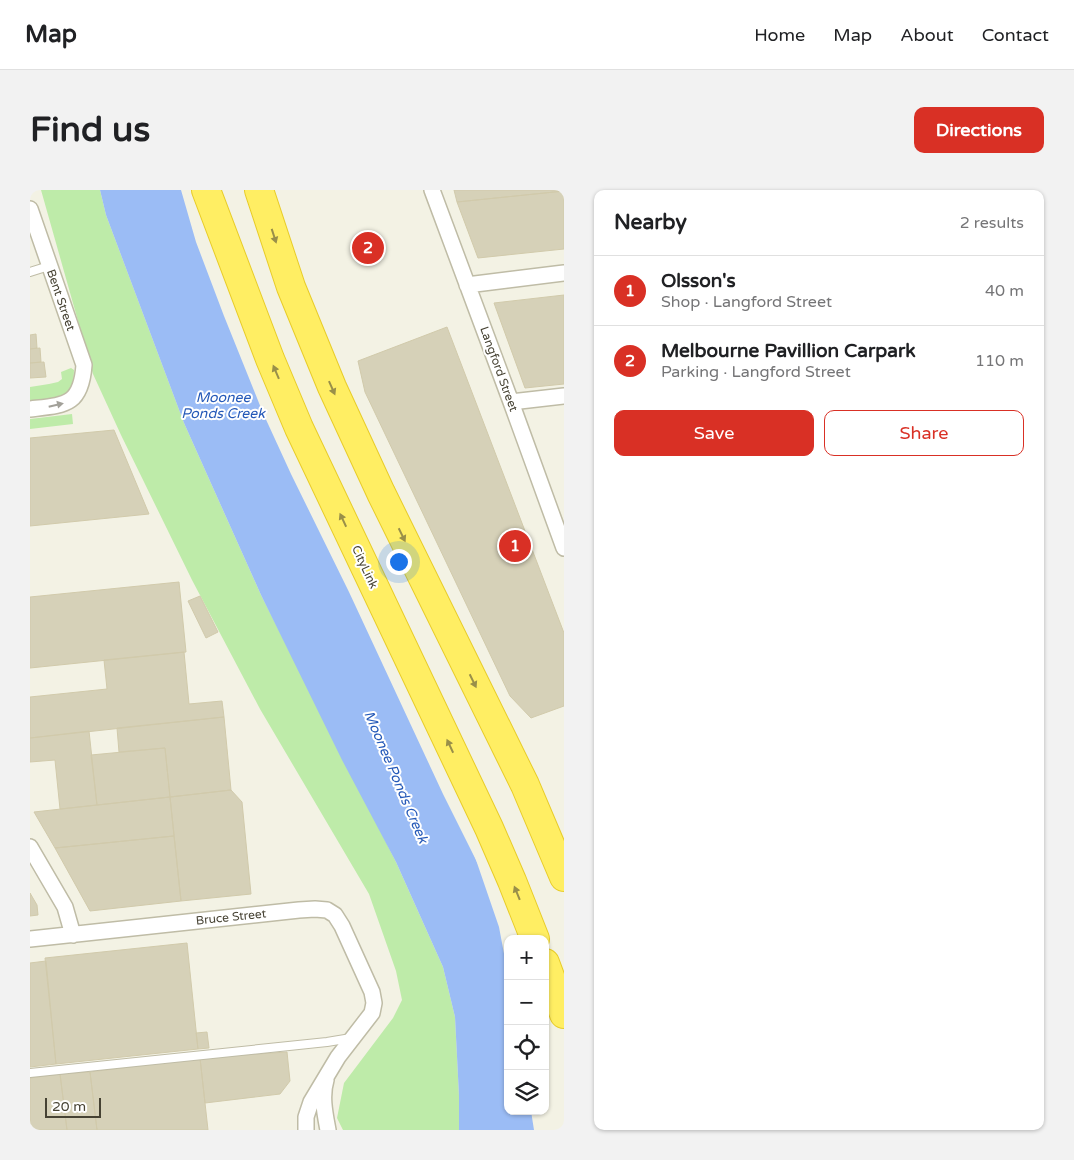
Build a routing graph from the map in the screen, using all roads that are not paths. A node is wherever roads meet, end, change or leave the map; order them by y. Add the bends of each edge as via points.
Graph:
1 (206, 190) edge
2 (259, 190) edge
3 (432, 190) edge
4 (30, 208) edge
5 (49, 266) junction
6 (30, 272) edge
7 (564, 273) edge
8 (467, 285) junction
9 (564, 396) edge
10 (511, 402) junction
11 (30, 409) edge
12 (564, 548) edge
13 (30, 847) edge
14 (564, 877) edge
15 (73, 935) junction
16 (534, 935) edge
17 (30, 939) edge
18 (549, 974) edge
19 (564, 1014) edge
20 (353, 1038) junction
21 (30, 1073) edge
22 (328, 1074) junction
23 (306, 1130) edge
24 (328, 1130) edge

16 -> 1 highway, CityLink via 489,828 299,428
2 -> 14 highway via 291,286 332,387 524,785
3 - 8 street, Langford Street
4 - 5 street, Bent Street
5 - 6 lane
11 -> 5 street, Bent Street via 70,401 78,391 84,365
7 - 8 street
8 - 10 street, Langford Street
9 - 10 street
10 - 12 street, Langford Street
13 - 15 street via 65,907
15 - 17 street, Bruce Street
15 - 20 street, Bruce Street via 316,908 327,910 342,926 372,992 372,1013
18 - 19 highway
20 - 21 lane
20 - 22 street
22 - 23 street via 310,1102
22 - 24 street via 324,1093

